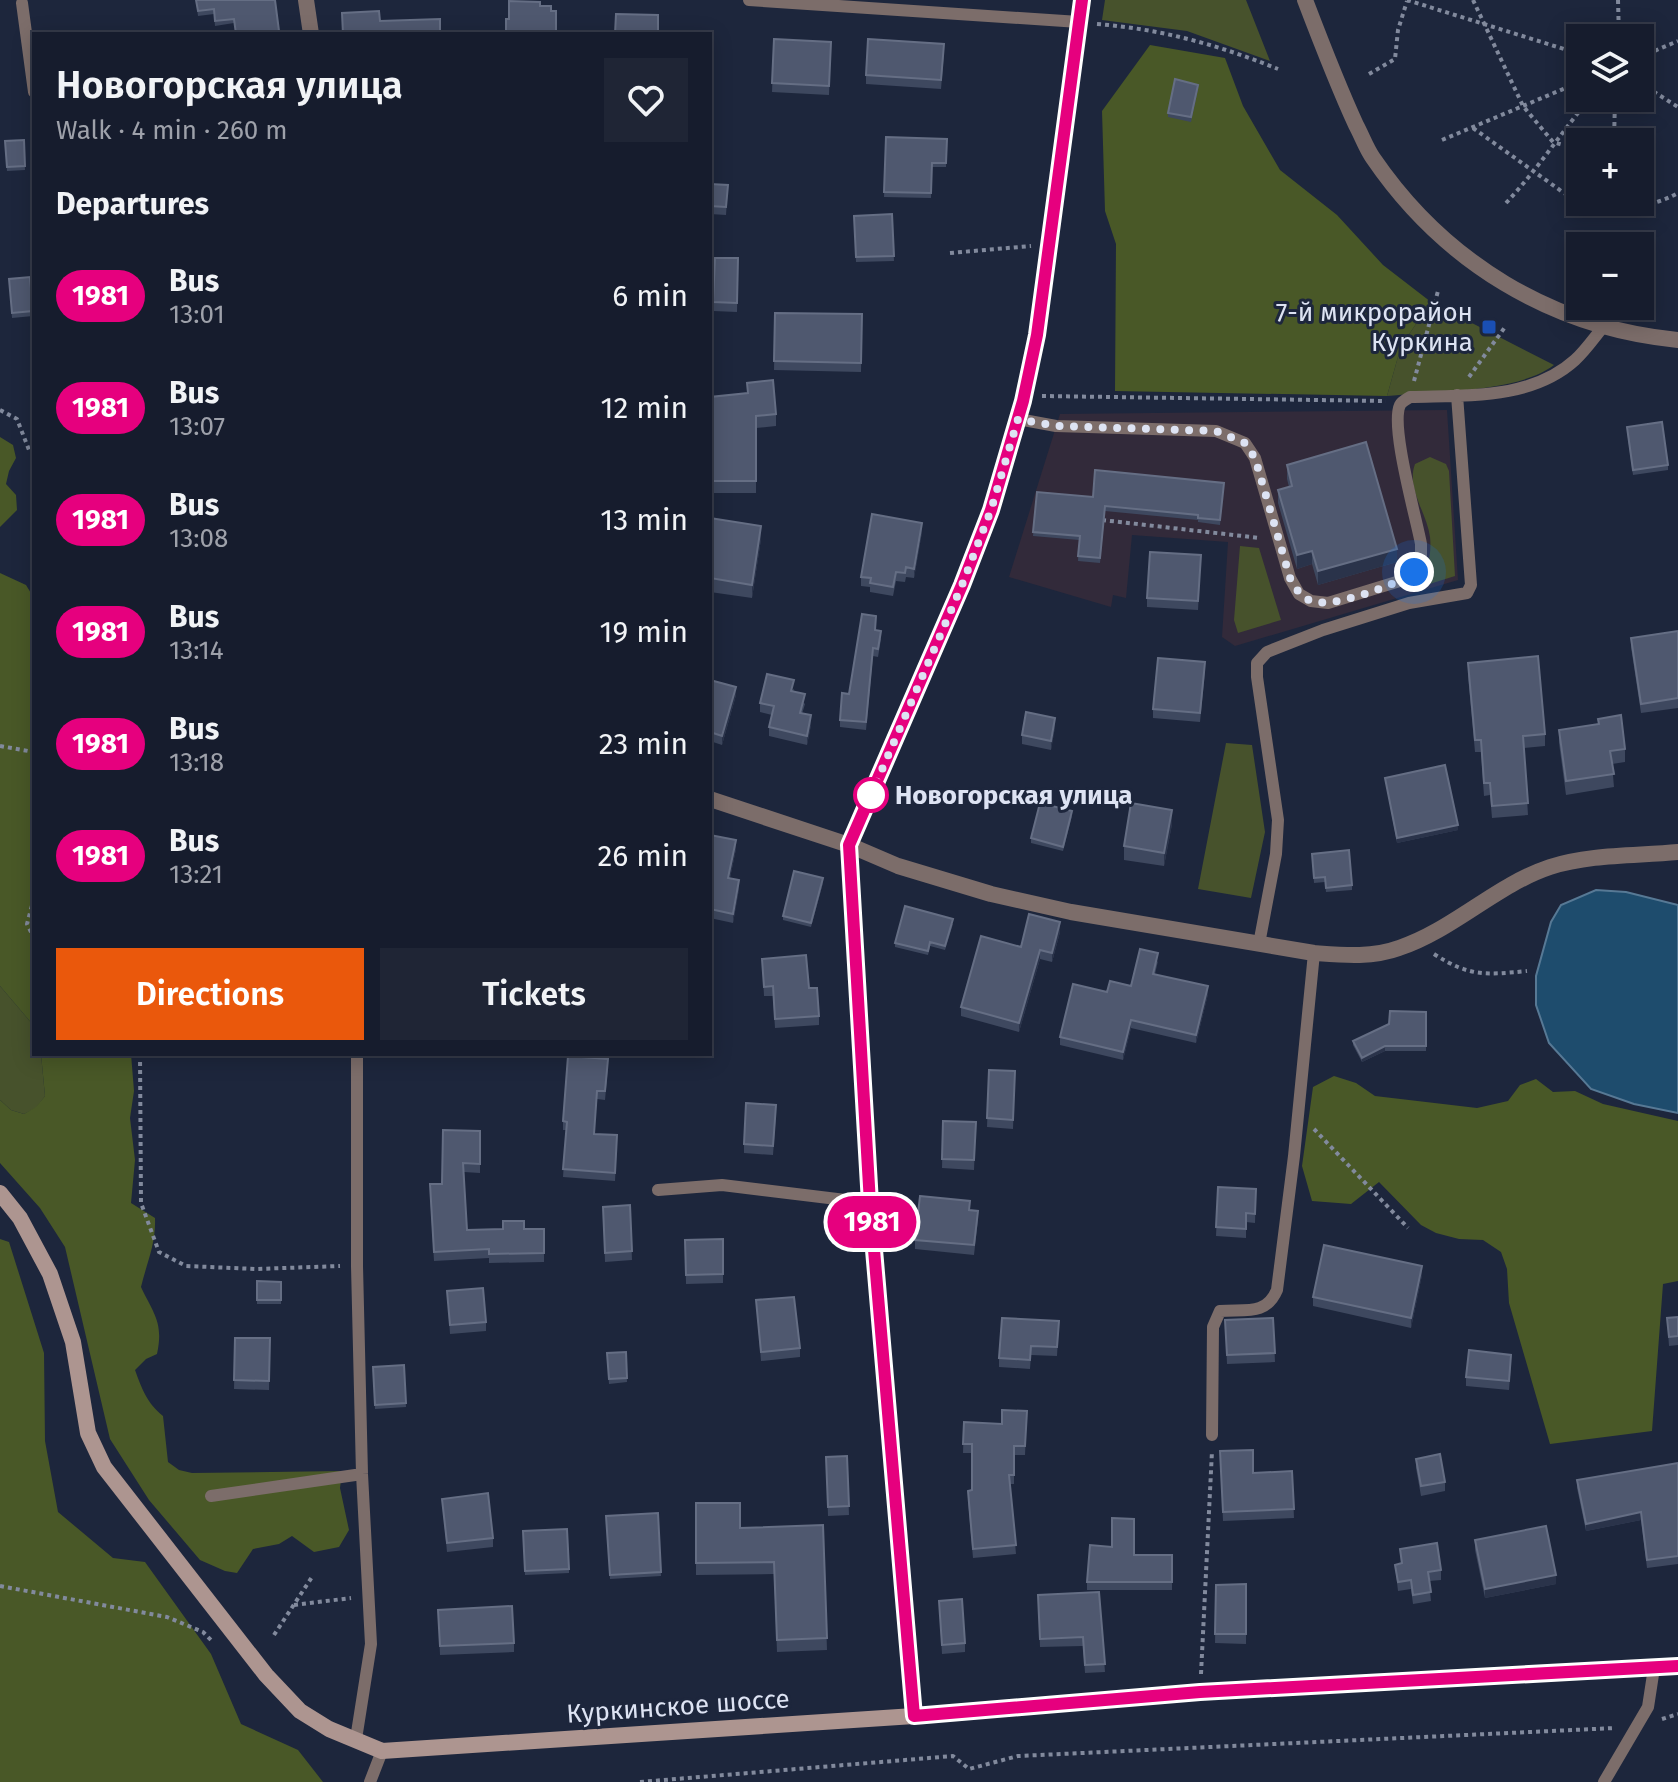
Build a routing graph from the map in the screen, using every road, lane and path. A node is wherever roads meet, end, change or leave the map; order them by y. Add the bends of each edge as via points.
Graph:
1 (306, 0) edge
2 (749, 0) edge
3 (1082, 0) edge
4 (1305, 0) edge
5 (1407, 0) edge
6 (1473, 0) edge
7 (1618, 0) edge
8 (22, 3) dead end
9 (1079, 22) junction
10 (1486, 24) junction
11 (1619, 24) edge
12 (311, 32) edge
13 (1678, 41) edge
14 (1566, 50) edge
15 (1654, 51) edge
16 (1278, 69) dead end
17 (1369, 74) dead end
18 (32, 77) edge
19 (1566, 88) edge
20 (1654, 92) edge
21 (1523, 106) junction
22 (1678, 107) edge
23 (1578, 112) edge
24 (1472, 127) junction
25 (1442, 140) dead end
26 (1553, 142) junction
27 (1566, 146) edge
28 (1535, 173) junction
29 (1678, 193) edge
30 (1566, 194) edge
31 (1654, 202) edge
32 (1506, 203) dead end
33 (950, 253) dead end
34 (1034, 258) dead end
35 (1438, 291) dead end
36 (1505, 327) dead end
37 (1603, 327) junction
38 (1678, 340) edge
39 (1457, 395) junction
40 (1024, 396) junction
41 (1406, 399) junction
42 (0, 410) edge
43 (1018, 419) junction
44 (29, 450) dead end
45 (1097, 520) edge
46 (1279, 540) junction
47 (0, 746) edge
48 (32, 752) edge
49 (712, 800) edge
50 (849, 845) junction
51 (1678, 852) edge
52 (32, 905) edge
53 (32, 934) edge
54 (1417, 940) junction
55 (1259, 944) junction
56 (1314, 953) junction
57 (1527, 971) dead end
58 (140, 1056) edge
59 (357, 1056) edge
60 (1298, 1113) junction
61 (658, 1190) dead end
62 (0, 1193) edge
63 (870, 1203) junction
64 (1408, 1228) dead end
65 (357, 1266) junction
66 (1212, 1435) joint
67 (362, 1474) junction
68 (211, 1496) dead end
69 (312, 1577) dead end
70 (0, 1586) edge
71 (368, 1595) junction
72 (294, 1605) junction
73 (274, 1635) dead end
74 (213, 1642) dead end
75 (1678, 1666) edge
76 (1654, 1668) junction
77 (1200, 1692) junction
78 (1678, 1714) edge
79 (914, 1716) junction
80 (1636, 1727) junction
81 (356, 1739) junction
82 (382, 1751) junction
83 (1614, 1766) junction
84 (370, 1782) edge
85 (640, 1782) edge
86 (1604, 1782) edge
87 (1617, 1782) edge

1 - 12 street
2 - 9 lane
3 - 9 street
4 - 37 street via 1371,156 1408,203 1448,245 1500,282
5 - 10 path
5 - 17 path via 1395,59
6 - 10 path
7 - 11 path
8 - 18 lane
9 - 16 path via 1177,34
9 - 40 street
10 - 14 path
10 - 21 path
13 - 15 path
19 - 21 path
20 - 22 path
21 - 24 path
21 - 26 path
23 - 26 path
24 - 25 path
24 - 28 path
26 - 27 path
26 - 28 path
28 - 30 path
28 - 32 path
29 - 31 path
33 - 34 path via 1036,245
35 - 41 path
36 - 39 path
37 - 38 street
37 - 39 lane via 1575,360 1541,383
39 - 41 lane
39 - 55 lane via 1471,585 1467,593 1409,603 1323,630 1267,652 1257,663 1278,820
40 - 41 path
40 - 43 street
41 - 46 lane via 1399,406 1399,436 1421,544 1414,572 1328,603 1311,601 1299,594 1290,578
42 - 44 path via 17,419
43 - 46 lane via 1232,436 1255,458
43 - 50 street via 962,585
45 - 46 path
47 - 48 path
49 - 50 street
50 - 55 street via 991,894
50 - 63 street
51 - 54 street via 1552,866
52 - 53 path via 27,924
54 - 56 street via 1371,955
54 - 57 path via 1460,970 1486,975
55 - 56 street
56 - 60 lane
58 - 65 path via 141,1203 159,1252 186,1266
59 - 65 lane
60 - 64 path
60 - 66 lane via 1277,1290 1264,1309 1220,1311 1213,1327
61 - 63 lane via 722,1185
62 - 81 main road, Куркинское шоссе via 50,1274 73,1342 88,1433 104,1467 300,1711
63 - 79 street
65 - 67 lane
66 - 77 path
67 - 68 lane
67 - 71 lane
69 - 72 path
70 - 74 path via 167,1617 203,1632
71 - 72 path
71 - 81 lane via 371,1644
72 - 73 path
75 - 76 main road, Куркинское шоссе
76 - 77 main road, Куркинское шоссе
76 - 80 lane via 1648,1707
77 - 79 main road, Куркинское шоссе
78 - 80 path
79 - 82 main road, Куркинское шоссе
80 - 83 lane
80 - 85 path via 1018,1756 969,1769 953,1756
81 - 82 main road, Куркинское шоссе
82 - 84 lane
83 - 86 lane
83 - 87 lane

